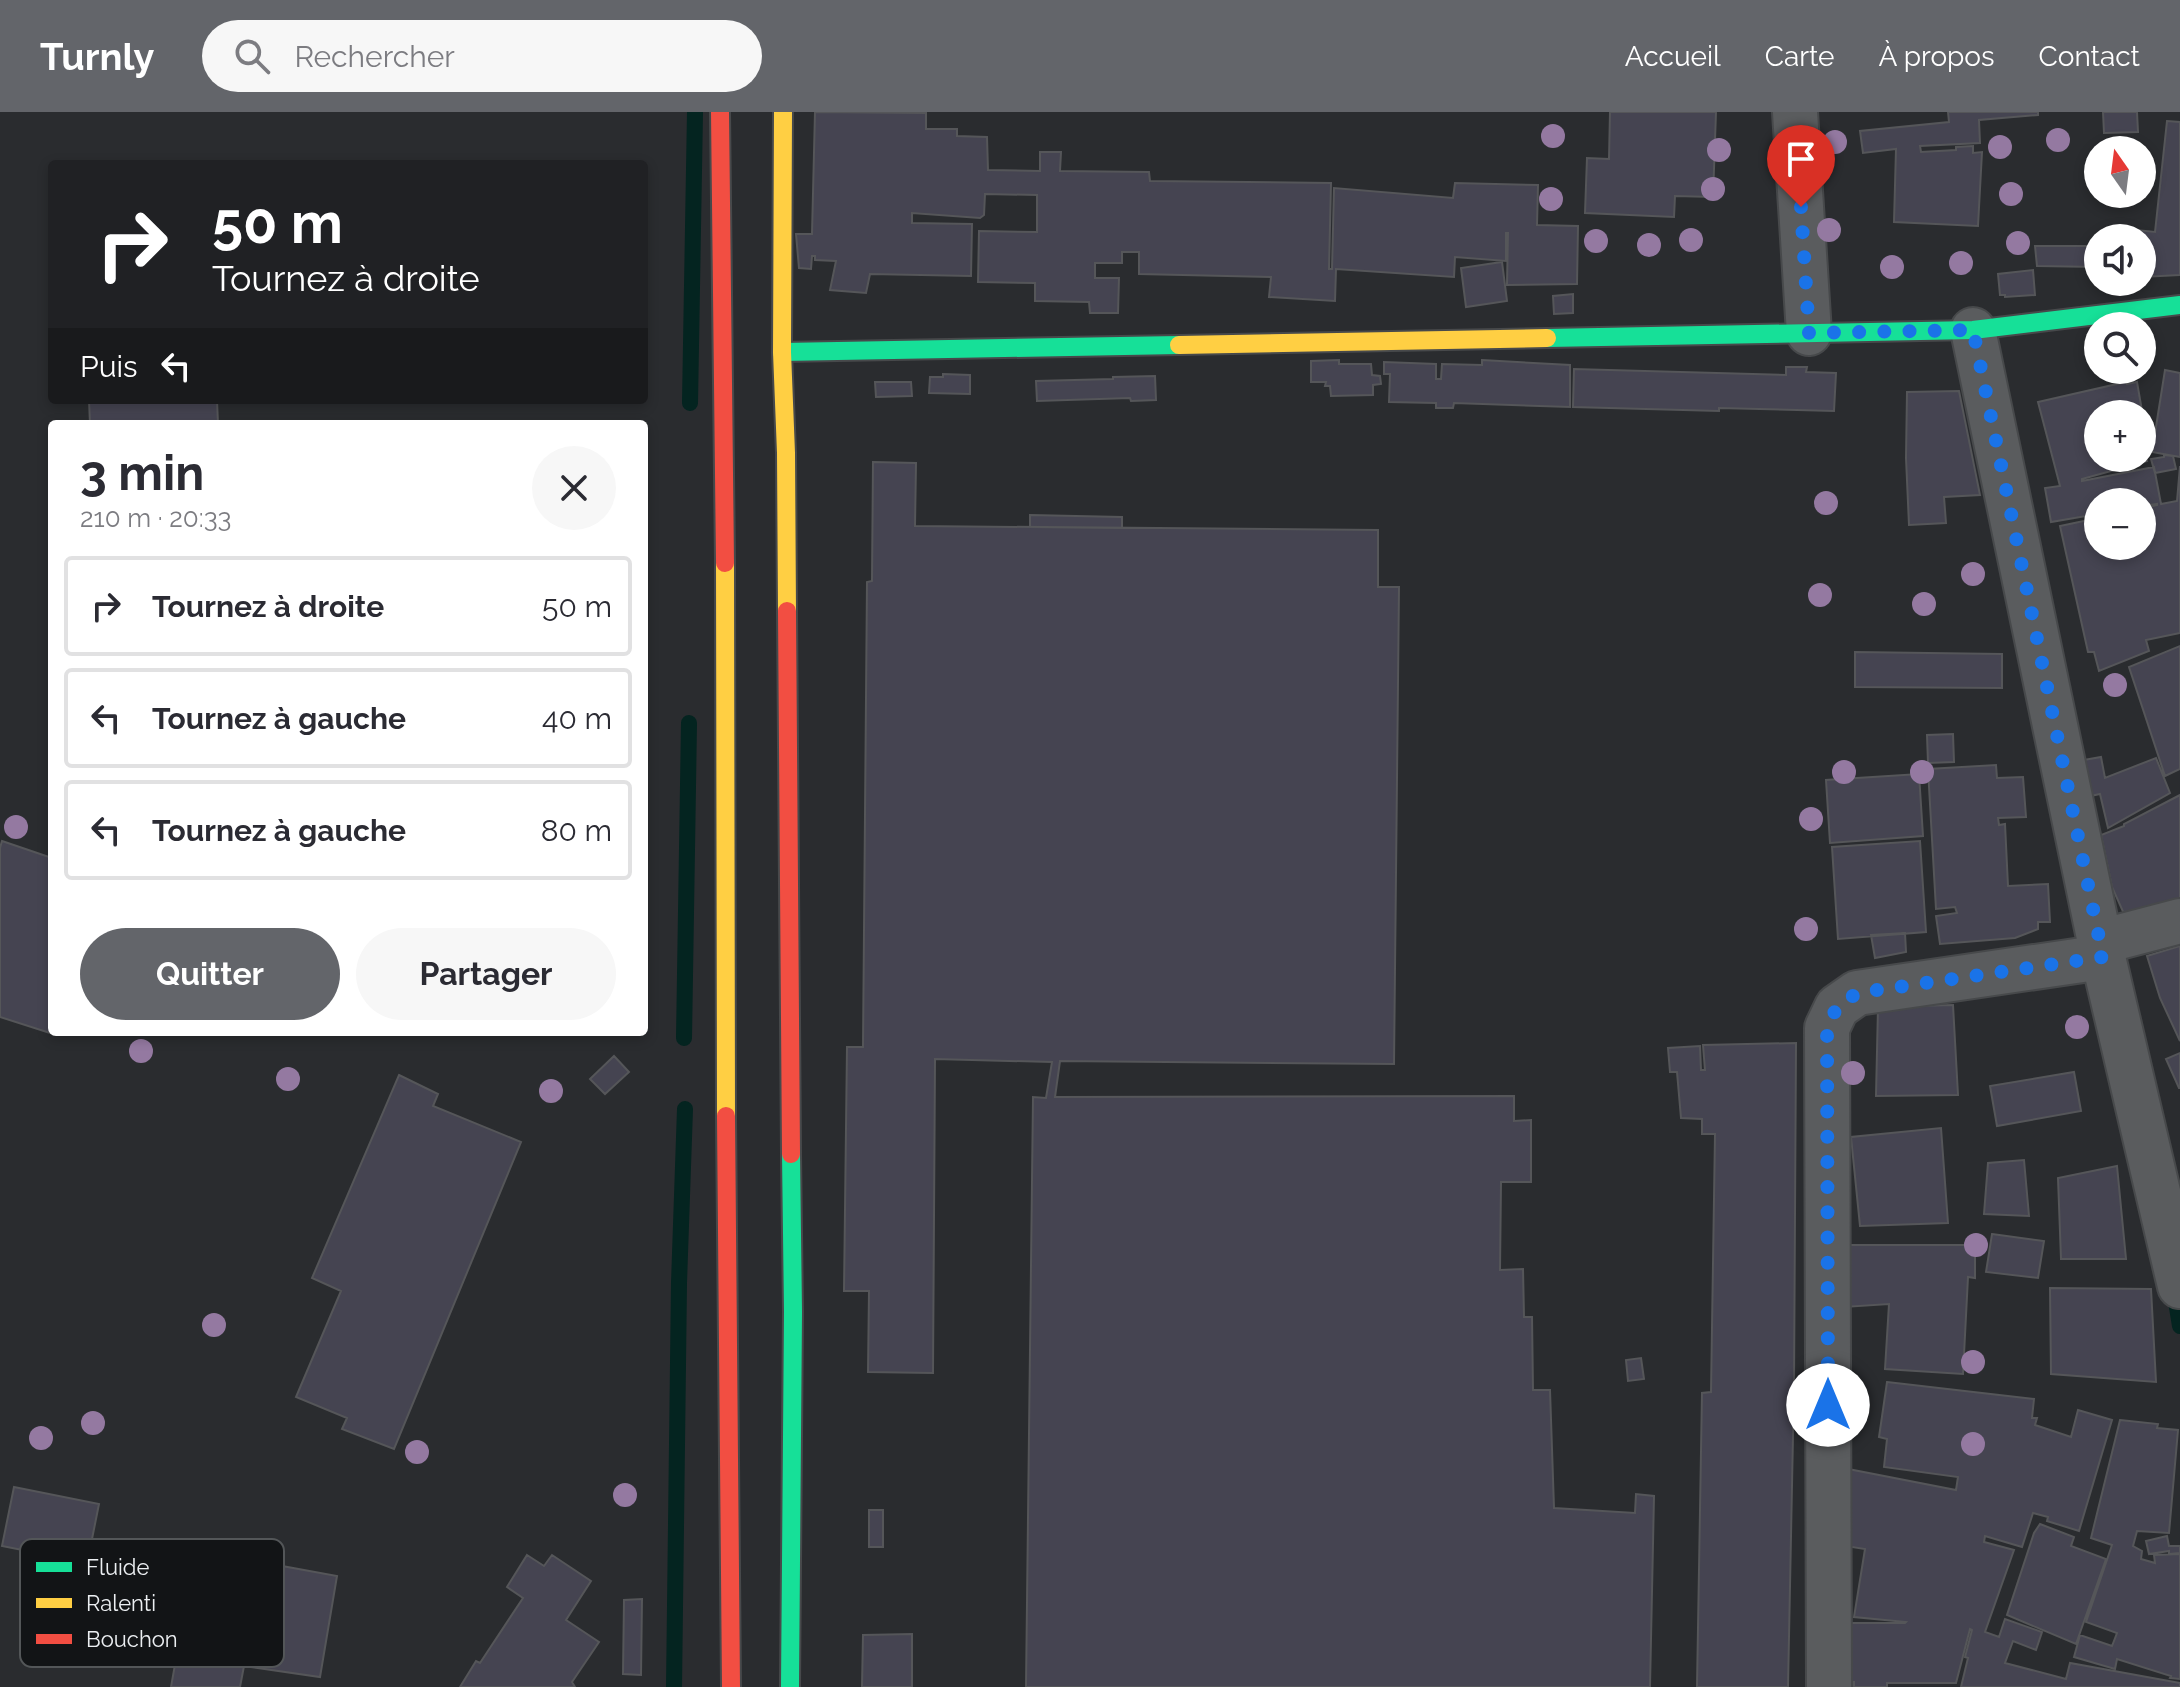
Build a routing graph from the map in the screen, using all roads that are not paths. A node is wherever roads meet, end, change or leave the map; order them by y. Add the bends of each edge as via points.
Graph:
1 (720, 112) edge
2 (783, 112) edge
3 (1795, 112) edge
4 (2180, 305) edge
5 (1973, 330) junction
6 (1809, 333) junction
7 (782, 352) junction
8 (2180, 921) edge
9 (2102, 950) junction
10 (2180, 1286) edge
11 (731, 1687) edge
12 (790, 1687) edge
13 (1829, 1687) edge

1 - 11 main road via 737,1382
2 - 7 main road
3 - 6 street
4 - 5 main road
5 - 6 main road
5 - 9 street
6 - 7 main road
7 - 12 main road via 788,911 784,1085 793,1312 784,1383
8 - 9 street
9 - 10 street
9 - 13 street via 1857,993 1837,1007 1827,1028

